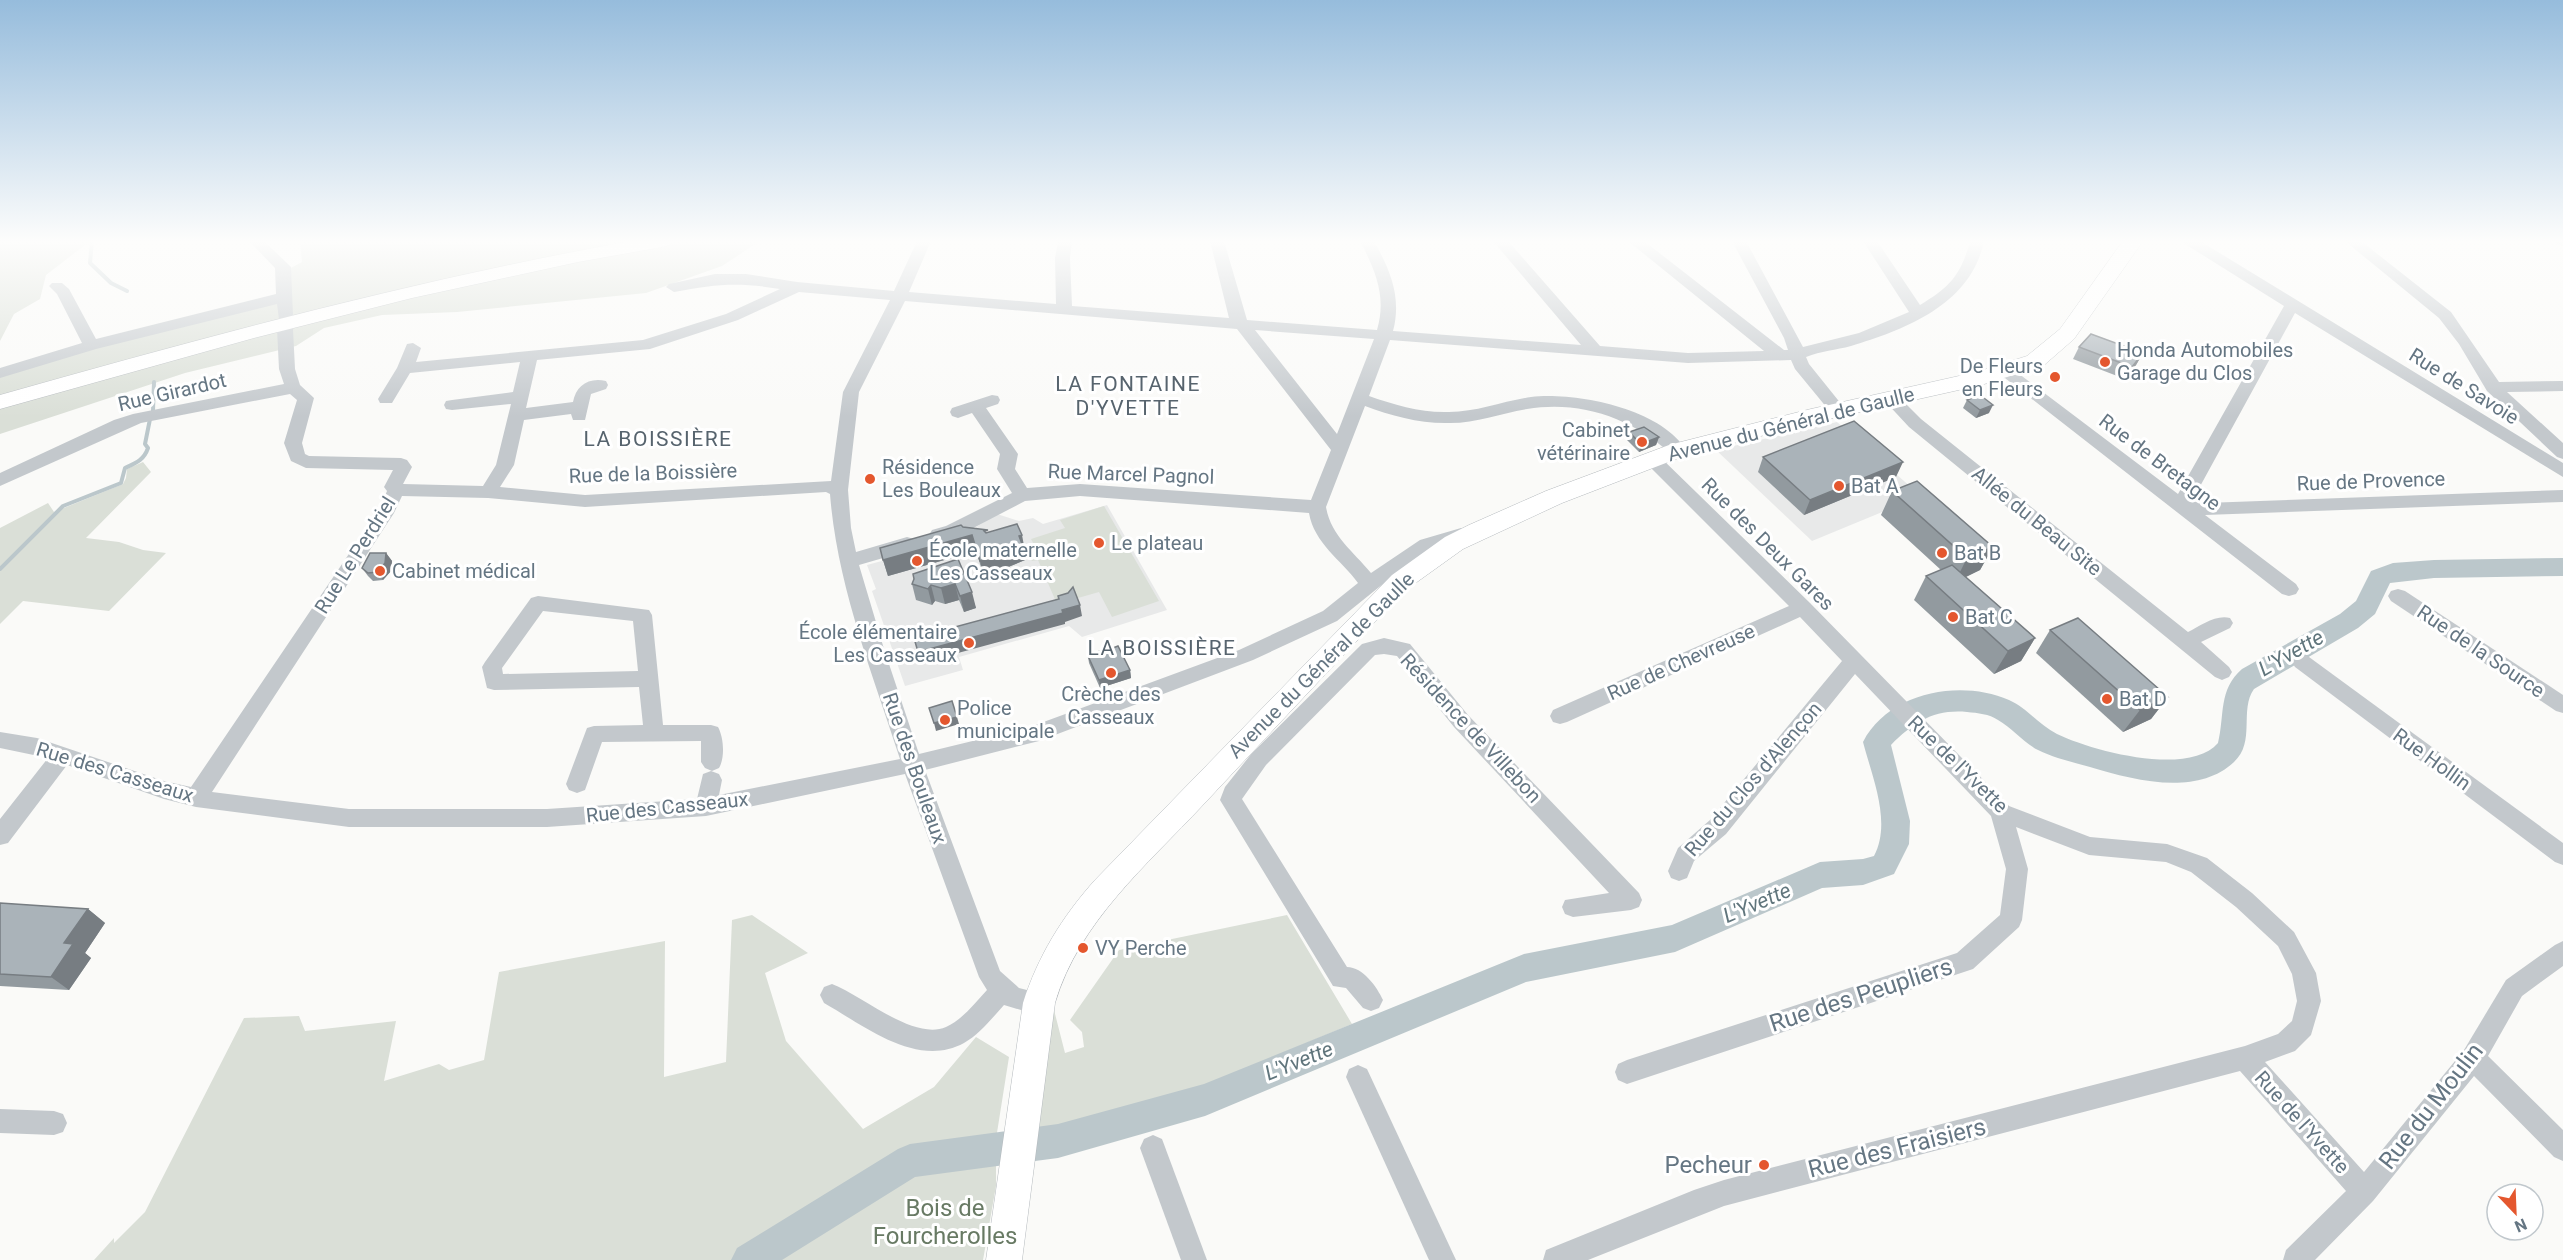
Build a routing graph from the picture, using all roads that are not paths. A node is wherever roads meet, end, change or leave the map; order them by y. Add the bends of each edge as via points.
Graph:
1 (68, 300) edge
2 (274, 300) edge
3 (285, 300) edge
4 (379, 300) edge
5 (769, 300) edge
6 (898, 300) edge
7 (952, 300) edge
8 (1064, 300) edge
9 (1232, 300) edge
10 (1390, 300) edge
11 (1551, 300) edge
12 (1714, 300) edge
13 (1771, 300) edge
14 (1909, 300) edge
15 (1939, 300) edge
16 (2091, 300) edge
17 (2284, 300) edge
18 (2426, 300) edge
19 (2292, 305) junction
20 (1063, 310) junction
21 (1918, 314) junction
22 (1241, 325) junction
23 (1384, 335) junction
24 (91, 345) junction
25 (413, 348) dead end
26 (1596, 352) junction
27 (530, 356) junction
28 (1789, 356) junction
29 (405, 368) junction
30 (2004, 371) junction
31 (0, 374) edge
32 (600, 385) dead end
33 (2563, 386) edge
34 (2493, 387) junction
35 (293, 388) junction
36 (520, 397) junction
37 (1359, 398) junction
38 (386, 399) dead end
39 (1891, 399) junction
40 (0, 402) edge
41 (452, 405) dead end
42 (1838, 410) junction
43 (958, 412) dead end
44 (516, 416) junction
45 (1340, 450) junction
46 (1677, 450) junction
47 (2563, 453) edge
48 (1652, 459) junction
49 (2563, 471) edge
50 (0, 480) edge
51 (396, 490) junction
52 (838, 490) junction
53 (488, 492) junction
54 (1022, 495) junction
55 (2563, 496) edge
56 (2180, 506) junction
57 (1317, 507) junction
58 (1477, 531) junction
59 (849, 561) junction
60 (1370, 585) junction
61 (2289, 589) dead end
62 (2398, 596) dead end
63 (1803, 608) junction
64 (1349, 621) junction
65 (2223, 623) dead end
66 (2187, 641) junction
67 (1854, 661) junction
68 (2302, 662) dead end
69 (2222, 672) dead end
70 (648, 679) junction
71 (2563, 705) edge
72 (1560, 716) dead end
73 (654, 734) junction
74 (0, 740) edge
75 (1249, 753) junction
76 (63, 754) junction
77 (912, 764) junction
78 (578, 784) dead end
79 (196, 798) junction
80 (706, 807) junction
81 (2001, 812) junction
82 (0, 836) edge
83 (2563, 855) edge
84 (1678, 871) dead end
85 (1573, 908) dead end
86 (2563, 952) edge
87 (1001, 992) junction
88 (832, 995) dead end
89 (1371, 1000) dead end
90 (1039, 1003) junction
91 (2245, 1058) junction
92 (2473, 1058) junction
93 (1627, 1072) dead end
94 (1358, 1077) dead end
95 (0, 1121) edge
96 (54, 1123) dead end
97 (1153, 1148) dead end
98 (2563, 1148) edge
99 (2364, 1192) junction
100 (1004, 1260) edge
101 (1194, 1260) edge
102 (1443, 1260) edge
103 (1556, 1260) edge
104 (2296, 1260) edge

1 - 24 street
2 - 24 street
3 - 35 street via 287,369
4 - 40 main road
5 - 27 street via 732,317 658,341
6 - 52 street, Rue des Bouleaux via 851,392
7 - 20 street
8 - 20 street
9 - 22 street
10 - 23 street
11 - 26 street
12 - 28 street
13 - 28 street via 1792,338
14 - 21 street
15 - 21 street
16 - 30 main road, Avenue du Général de Gaulle via 2056,346 2035,361
17 - 19 street, Rue de Savoie
18 - 34 street via 2445,315
19 - 49 street, Rue de Savoie
19 - 56 street
20 - 22 street
21 - 28 street via 1844,343
22 - 23 street
22 - 45 street
23 - 26 street
23 - 37 street
24 - 31 street
25 - 29 street
26 - 28 street via 1688,358
27 - 29 street
27 - 36 street
28 - 42 street
29 - 38 street
30 - 39 main road, Avenue du Général de Gaulle
30 - 56 street, Rue de Bretagne
32 - 44 street via 583,392 580,411
33 - 34 street
34 - 47 street
35 - 50 street, Rue Girardot via 139,418
35 - 51 street, Rue Le Perdriel via 306,398 293,442 297,457 306,462 401,464 393,487
36 - 41 street
36 - 44 street
37 - 45 street
37 - 46 street via 1394,411 1447,418 1482,415 1531,403 1582,404 1655,429
39 - 42 main road, Avenue du Général de Gaulle
39 - 66 street, Allée du Beau Site via 1915,423
42 - 46 main road, Avenue du Général de Gaulle
43 - 54 street via 984,403 1009,454 1006,469
44 - 53 street via 506,465
45 - 57 street
46 - 48 main road, Avenue du Général de Gaulle
48 - 58 main road, Avenue du Général de Gaulle
48 - 63 street, Rue des Deux Gares
51 - 53 street, Rue de la Boissière
51 - 79 street, Rue Le Perdriel via 388,509
52 - 53 street, Rue de la Boissière via 826,486 585,501
52 - 59 street, Rue des Bouleaux
54 - 57 street, Rue Marcel Pagnol via 1080,490
54 - 59 street, Rue Marcel Pagnol via 952,531
55 - 56 street, Rue de Provence via 2205,509
56 - 61 street, Rue de Bretagne
57 - 60 street via 1321,525 1332,544
58 - 60 street via 1427,545
58 - 64 main road, Avenue du Général de Gaulle via 1440,552
59 - 77 street, Rue des Bouleaux
60 - 64 street
62 - 71 street, Rue de la Source
63 - 67 street, Rue des Deux Gares
63 - 72 street, Rue de Chevreuse
64 - 75 main road, Avenue du Général de Gaulle
64 - 77 street, Rue des Casseaux via 1316,623 1227,663 1032,735
65 - 66 street
66 - 69 street, Allée du Beau Site
67 - 81 street, Rue de l'Yvette
67 - 84 street, Rue du Clos d'Alençon via 1718,827 1686,855
68 - 83 street, Rue Hollin
70 - 70 street via 642,615 538,603 492,667 494,682
70 - 73 street
73 - 78 street via 594,734
73 - 80 street via 711,734
74 - 76 street, Rue des Casseaux
75 - 85 street, Résidence de Villebon via 1369,649 1403,649 1461,721 1631,900
75 - 89 street, Résidence de Villebon via 1231,800 1341,978 1351,977
75 - 90 main road, Avenue du Général de Gaulle via 1081,916 1048,972
76 - 79 street, Rue des Casseaux
76 - 82 street
77 - 80 street, Rue des Casseaux
77 - 87 street, Rue des Bouleaux via 991,976
79 - 80 street, Rue des Casseaux via 349,818 547,818
81 - 91 street, Rue de l'Yvette via 2089,846 2167,854 2199,865 2286,939 2304,974 2309,1001 2302,1027 2286,1043
81 - 93 street, Rue des Peupliers via 2017,868 2011,920 1965,961
86 - 92 street, Rue du Moulin via 2514,988
87 - 88 street via 964,1030 940,1042 906,1035
87 - 90 street
90 - 100 main road, Avenue du Général de Gaulle
91 - 99 street, Rue de l'Yvette
91 - 103 street, Rue des Fraisiers via 1724,1193
92 - 98 street
92 - 99 street, Rue du Moulin
94 - 102 street
95 - 96 street
97 - 101 street
99 - 104 street, Rue du Moulin

